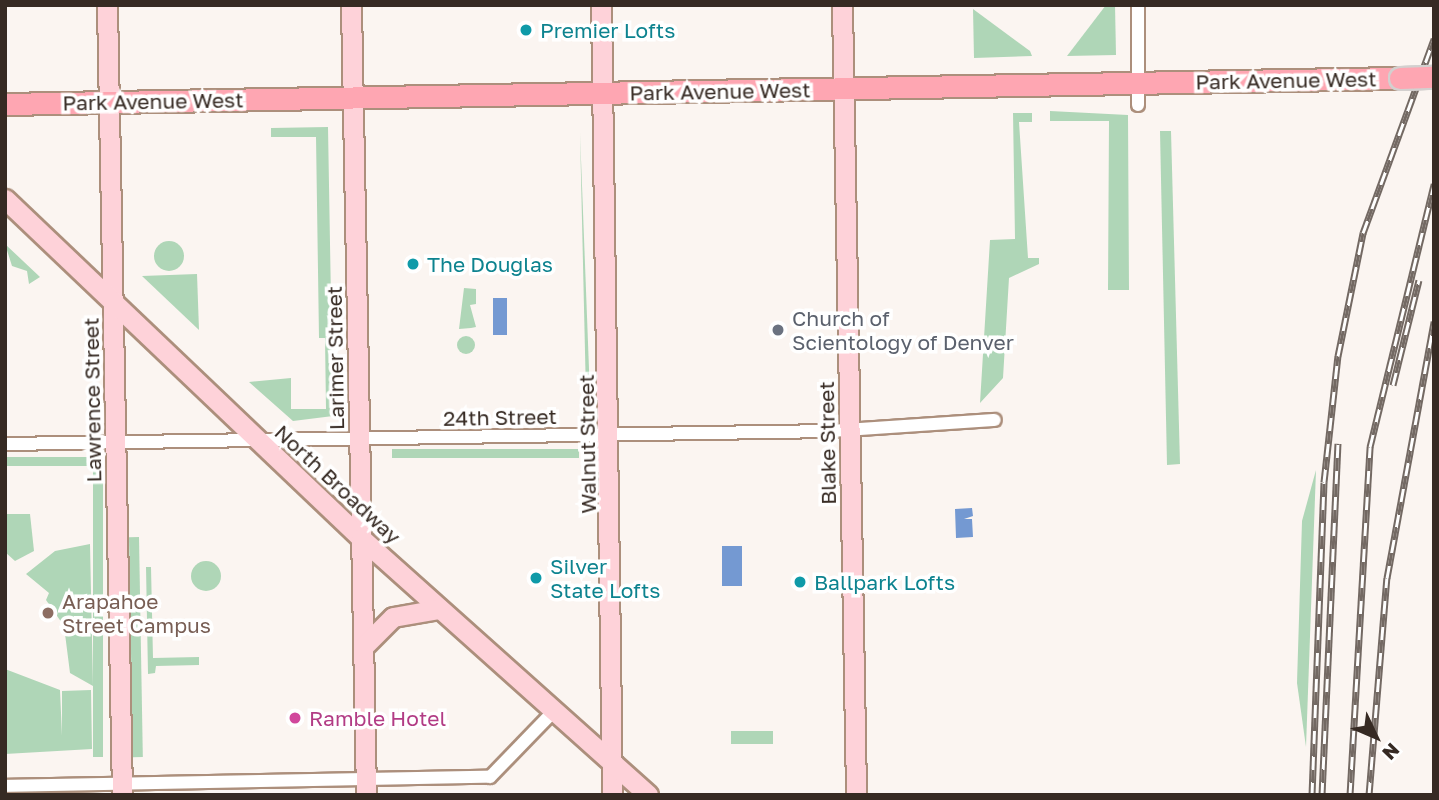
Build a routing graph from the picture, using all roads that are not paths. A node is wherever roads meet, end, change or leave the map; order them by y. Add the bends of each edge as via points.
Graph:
1 (107, 5) edge
2 (351, 5) edge
3 (601, 5) edge
4 (842, 5) edge
5 (1138, 5) edge
6 (1434, 77) edge
7 (843, 89) junction
8 (1131, 91) junction
9 (604, 93) junction
10 (352, 97) junction
11 (109, 102) junction
12 (5, 104) edge
13 (5, 199) edge
14 (113, 301) junction
15 (995, 420) dead end
16 (849, 430) junction
17 (609, 434) junction
18 (359, 438) junction
19 (258, 439) junction
20 (116, 442) junction
21 (5, 444) edge
22 (362, 538) junction
23 (439, 609) junction
24 (363, 647) junction
25 (552, 713) junction
26 (611, 766) junction
27 (5, 786) edge
28 (366, 787) edge
29 (122, 789) edge
30 (612, 795) edge
31 (648, 795) edge
32 (856, 795) edge

1 - 11 main road, Lawrence Street
2 - 10 main road, Larimer Street
3 - 9 main road, Walnut Street
4 - 7 main road, Blake Street
5 - 8 street
6 - 8 main road, Park Avenue West, bridge
7 - 8 main road, Park Avenue West
7 - 9 main road, Park Avenue West
7 - 16 main road, Blake Street
9 - 10 main road, Park Avenue West
9 - 17 main road, Walnut Street
10 - 11 main road, Park Avenue West
10 - 18 main road, Larimer Street
11 - 12 main road, Park Avenue West
11 - 14 main road, Lawrence Street
13 - 14 main road, North Broadway
14 - 19 main road, North Broadway
14 - 20 main road, Lawrence Street
15 - 16 street, 24th Street
16 - 17 street, 24th Street
16 - 32 main road, Blake Street
17 - 18 street, 24th Street
17 - 26 main road, Walnut Street
18 - 19 street, 24th Street
18 - 22 main road, Larimer Street
19 - 20 street, 24th Street
19 - 22 main road, North Broadway
20 - 21 street, 24th Street
20 - 29 main road, Lawrence Street
22 - 23 main road, North Broadway
22 - 24 main road, Larimer Street
23 - 24 main road via 393,617
23 - 25 main road, North Broadway
24 - 28 main road, Larimer Street
25 - 26 main road, North Broadway
25 - 28 street via 490,777
26 - 30 main road, Walnut Street
26 - 31 main road, North Broadway
27 - 29 street
28 - 29 street

